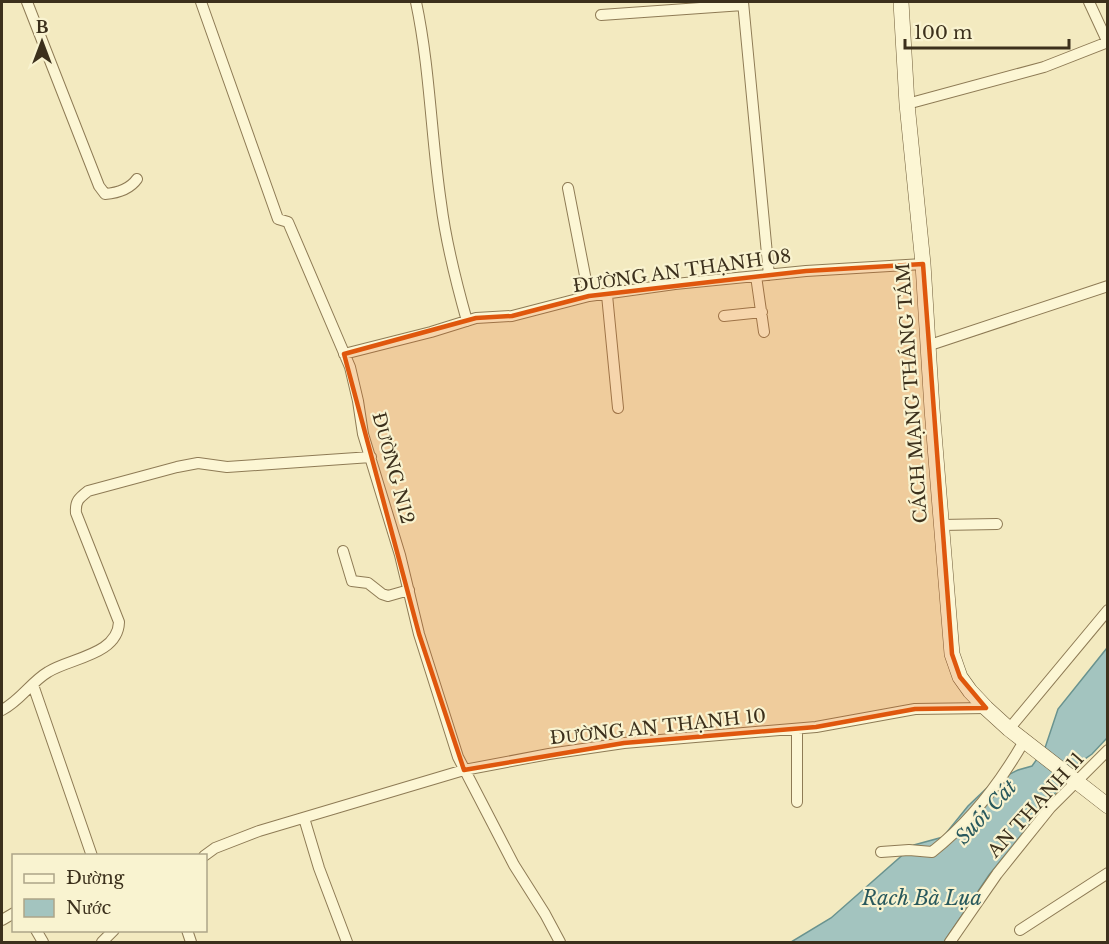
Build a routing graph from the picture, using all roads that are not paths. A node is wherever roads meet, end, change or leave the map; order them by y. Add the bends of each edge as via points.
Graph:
1 (27, 2) edge
2 (201, 2) edge
3 (416, 2) edge
4 (901, 2) edge
5 (1089, 2) edge
6 (743, 3) edge
7 (601, 15) dead end
8 (1107, 42) edge
9 (907, 104) junction
10 (137, 179) dead end
11 (568, 188) dead end
12 (923, 264) junction
13 (769, 275) junction
14 (756, 276) junction
15 (1107, 286) edge
16 (607, 295) junction
17 (589, 296) junction
18 (762, 312) junction
19 (724, 316) dead end
20 (467, 321) junction
21 (764, 332) dead end
22 (927, 346) junction
23 (344, 354) junction
24 (618, 408) dead end
25 (371, 457) junction
26 (997, 524) dead end
27 (941, 525) junction
28 (343, 551) dead end
29 (409, 590) junction
30 (1107, 610) edge
31 (33, 685) junction
32 (986, 708) junction
33 (2, 710) edge
34 (797, 729) junction
35 (1009, 729) junction
36 (1029, 745) junction
37 (1107, 750) edge
38 (464, 770) junction
39 (1075, 780) junction
40 (797, 802) dead end
41 (1107, 806) edge
42 (304, 818) junction
43 (881, 852) dead end
44 (92, 854) edge
45 (206, 854) edge
46 (1107, 873) edge
47 (1020, 930) dead end
48 (347, 942) edge
49 (560, 942) edge
50 (950, 942) edge

1 - 10 street via 99,186 105,194 117,193
2 - 23 street, ĐƯỜNG N12 via 278,219 288,222
3 - 20 street via 427,63 441,204
4 - 9 main road, CÁCH MẠNG THÁNG TÁM
5 - 8 street
6 - 7 street
6 - 13 street
8 - 9 street via 1044,67
9 - 12 main road, CÁCH MẠNG THÁNG TÁM
11 - 17 street
12 - 13 street, ĐƯỜNG AN THẠNH 08
12 - 22 main road, CÁCH MẠNG THÁNG TÁM
13 - 14 street, ĐƯỜNG AN THẠNH 08
14 - 16 street, ĐƯỜNG AN THẠNH 08
14 - 18 street
15 - 22 street
16 - 17 street, ĐƯỜNG AN THẠNH 08
16 - 24 street
17 - 20 street, ĐƯỜNG AN THẠNH 08 via 512,316
18 - 19 street
18 - 21 street
20 - 23 street, ĐƯỜNG AN THẠNH 08
22 - 27 main road, CÁCH MẠNG THÁNG TÁM
23 - 25 street, ĐƯỜNG N12
25 - 29 street, ĐƯỜNG N12
25 - 31 street via 227,467 198,463 88,491 75,504 76,513 119,622 119,632 103,648 47,672
26 - 27 street
27 - 32 main road, CÁCH MẠNG THÁNG TÁM via 952,654 960,677
28 - 29 street via 352,581 368,583 388,596
29 - 38 street, ĐƯỜNG N12 via 419,634
30 - 35 street
31 - 33 street
31 - 44 street
32 - 34 street, ĐƯỜNG AN THẠNH 10 via 915,709
32 - 35 main road, CÁCH MẠNG THÁNG TÁM
34 - 38 street, ĐƯỜNG AN THẠNH 10 via 624,743
34 - 40 street
35 - 36 main road, CÁCH MẠNG THÁNG TÁM
36 - 39 main road, CÁCH MẠNG THÁNG TÁM
36 - 43 street via 961,827 932,852
37 - 39 street, AN THẠNH 11
38 - 42 street, ĐƯỜNG AN THẠNH 10
38 - 49 street, ĐƯỜNG N12
39 - 41 main road
39 - 50 street, AN THẠNH 11 via 997,874
42 - 45 street, ĐƯỜNG AN THẠNH 10 via 236,839
42 - 48 street
46 - 47 street

